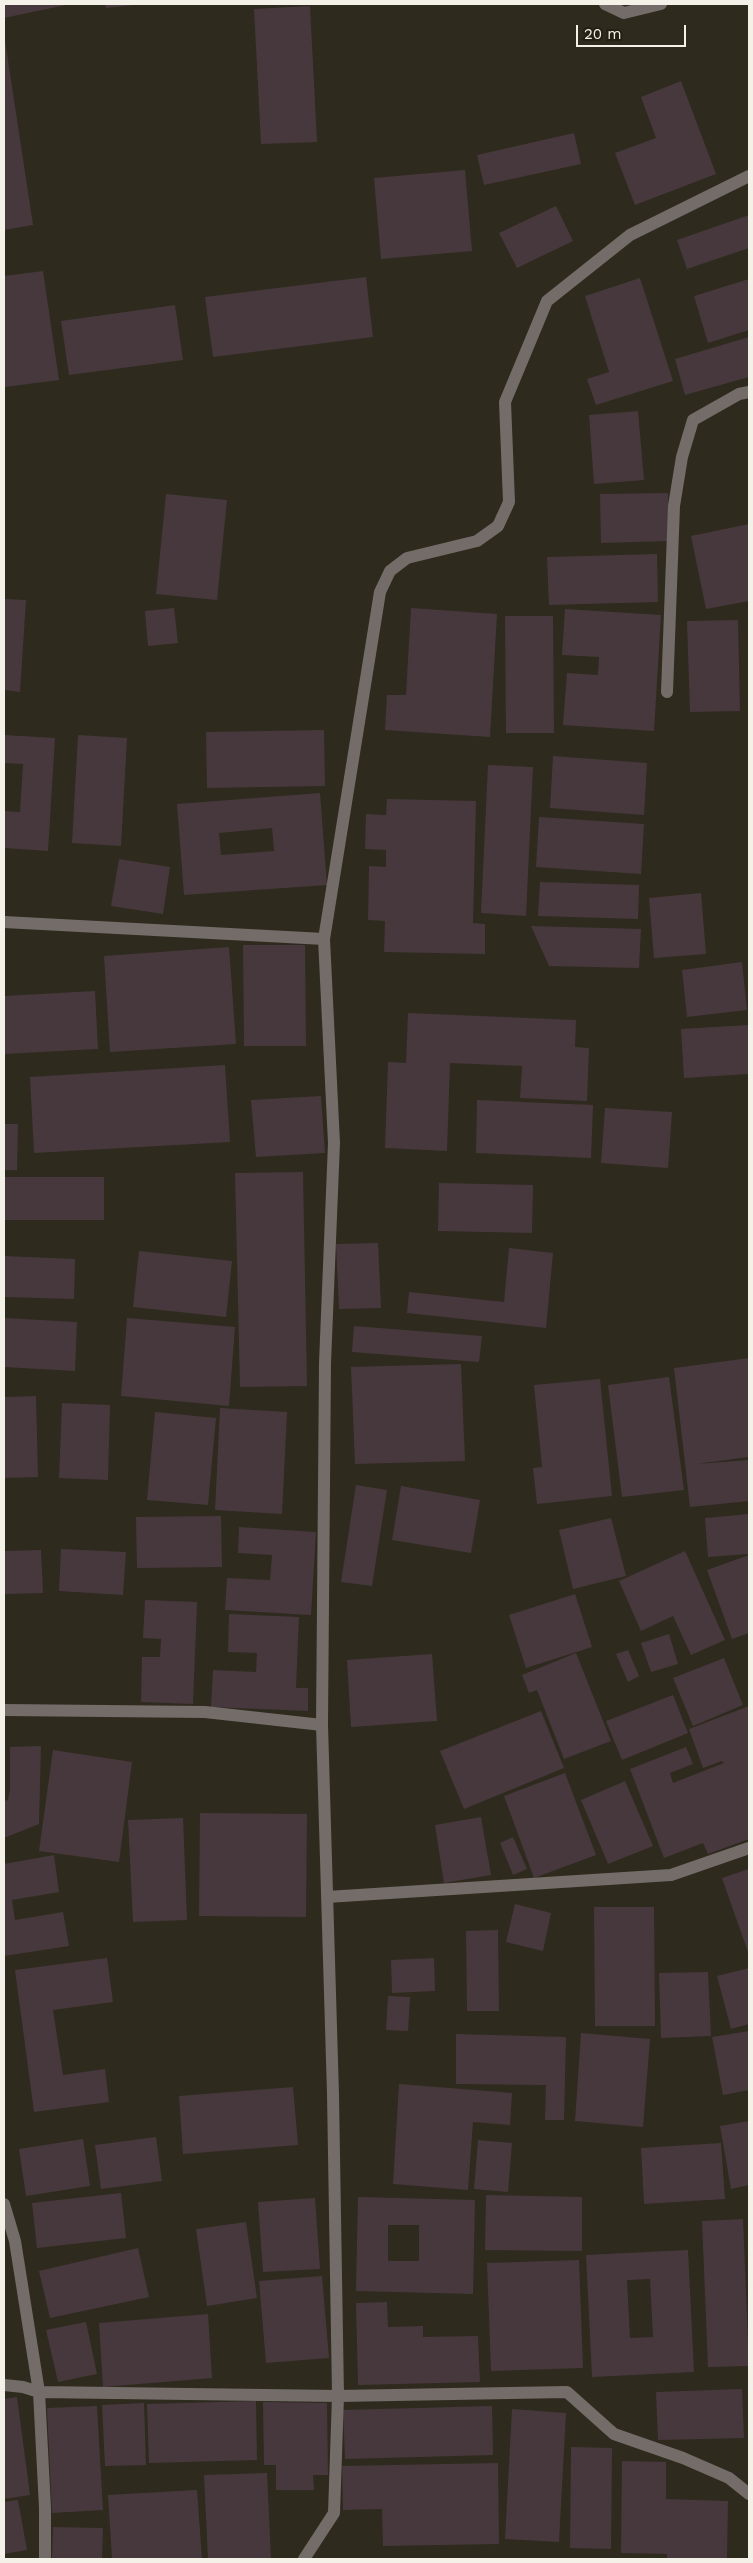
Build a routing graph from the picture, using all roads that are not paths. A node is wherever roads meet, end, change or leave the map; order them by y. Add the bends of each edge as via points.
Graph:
1 (605, 4) edge
2 (661, 4) edge
3 (749, 176) edge
4 (749, 392) edge
5 (667, 692) dead end
6 (4, 922) edge
7 (324, 940) junction
8 (4, 1710) edge
9 (322, 1725) junction
10 (749, 1848) edge
11 (327, 1897) junction
12 (4, 2204) edge
13 (4, 2385) edge
14 (39, 2392) junction
15 (338, 2396) junction
16 (749, 2494) edge
17 (45, 2559) edge
18 (304, 2559) edge

1 - 2 street via 624,12
3 - 7 street via 630,235 547,301 505,402 508,502 498,526 477,541 407,558 390,571 380,592
4 - 5 street via 739,394 693,420 682,457 674,506
6 - 7 street
7 - 9 street via 334,1143 325,1363
8 - 9 street via 205,1712
9 - 11 street
10 - 11 street via 671,1875
11 - 15 street
12 - 14 street via 15,2241
13 - 14 street via 24,2386
14 - 15 street
14 - 17 street
15 - 16 street via 567,2392 614,2434 729,2478
15 - 18 street via 334,2512

